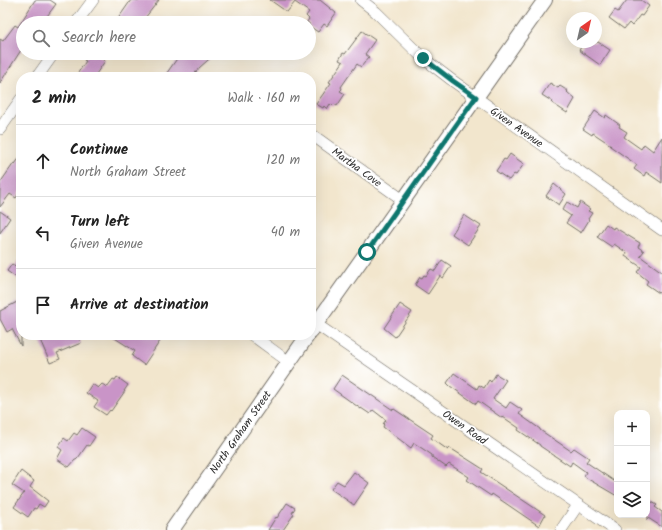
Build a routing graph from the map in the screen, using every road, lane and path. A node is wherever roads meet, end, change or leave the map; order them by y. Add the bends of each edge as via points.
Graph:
1 (93, 0) edge
2 (361, 0) edge
3 (545, 0) edge
4 (81, 16) edge
5 (49, 60) edge
6 (41, 72) edge
7 (476, 97) junction
8 (16, 107) edge
9 (0, 129) edge
10 (316, 138) edge
11 (403, 200) junction
12 (662, 230) edge
13 (316, 324) edge
14 (316, 333) edge
15 (259, 340) edge
16 (305, 340) edge
17 (289, 362) junction
18 (578, 505) junction
19 (172, 530) edge
20 (561, 530) edge
21 (615, 530) edge

1 - 4 street
2 - 7 street, Given Avenue via 414,50
3 - 7 main road, North Graham Street
5 - 6 street
7 - 11 main road, North Graham Street
7 - 12 street, Given Avenue
8 - 9 street
10 - 11 street, Martha Cove
11 - 13 main road, North Graham Street
14 - 18 street, Owen Road
15 - 17 street
16 - 17 main road, North Graham Street
17 - 19 main road, North Graham Street
18 - 20 street
18 - 21 street, Owen Road

